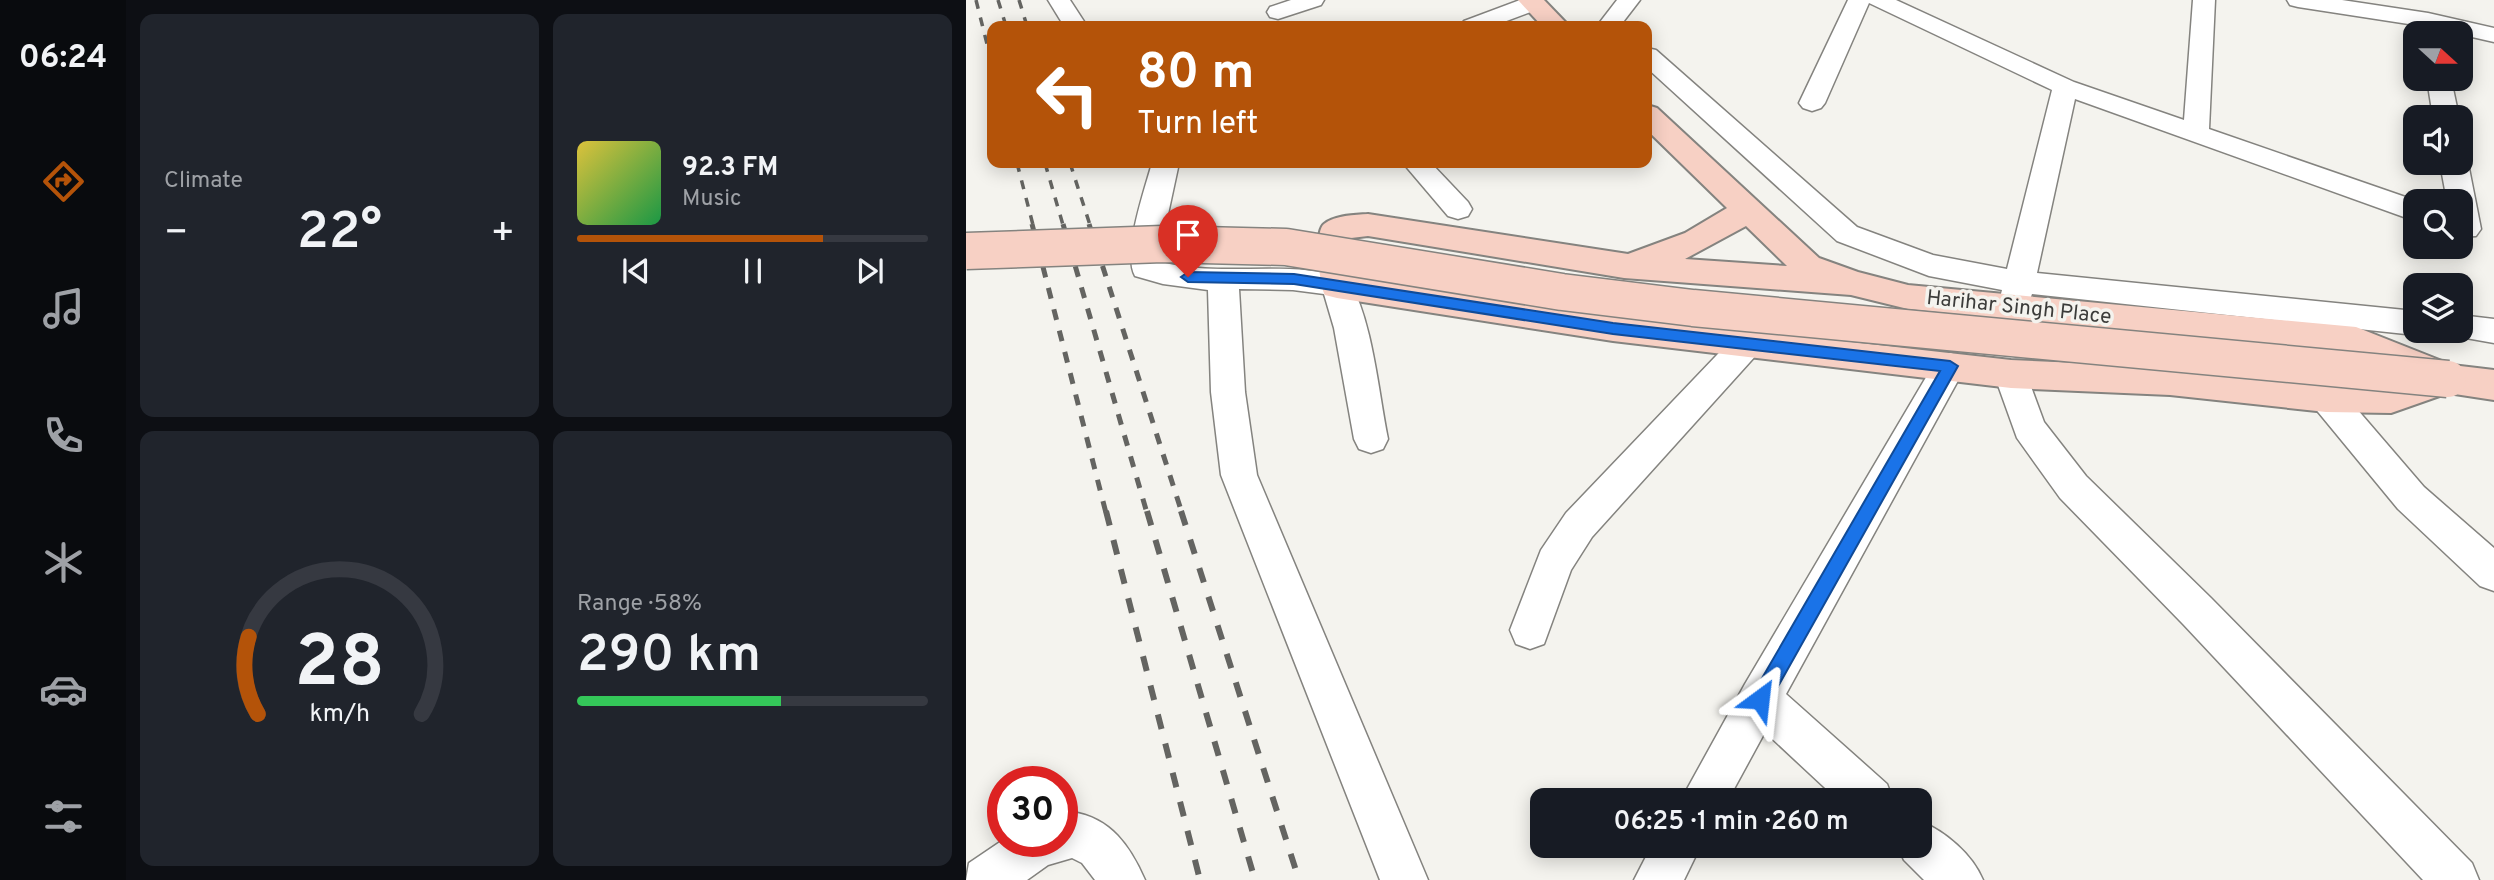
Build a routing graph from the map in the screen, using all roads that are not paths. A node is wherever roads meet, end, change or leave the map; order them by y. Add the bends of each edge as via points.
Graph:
1 (1059, 0) edge
2 (1313, 0) edge
3 (1629, 0) edge
4 (1859, 0) edge
5 (1878, 0) edge
6 (2204, 0) edge
7 (2298, 0) edge
8 (1532, 1) edge
9 (1279, 13) edge
10 (1072, 21) edge
11 (1484, 21) edge
12 (1551, 21) edge
13 (1614, 21) edge
14 (2403, 22) edge
15 (2473, 32) edge
16 (2494, 35) edge
17 (1652, 59) edge
18 (2065, 87) junction
19 (1812, 103) dead end
20 (1652, 119) edge
21 (2196, 134) junction
22 (1164, 168) edge
23 (1421, 168) edge
24 (2457, 175) edge
25 (2403, 207) edge
26 (1458, 209) dead end
27 (1747, 210) junction
28 (2474, 232) edge
29 (966, 251) edge
30 (1625, 266) junction
31 (1223, 278) junction
32 (1851, 283) junction
33 (1337, 286) junction
34 (2017, 295) junction
35 (2403, 322) edge
36 (2473, 329) edge
37 (2494, 331) edge
38 (1748, 344) junction
39 (1950, 366) junction
40 (2011, 374) junction
41 (2448, 379) junction
42 (2494, 385) edge
43 (2326, 397) junction
44 (1371, 439) dead end
45 (2494, 573) edge
46 (1530, 630) dead end
47 (1760, 699) junction
48 (1710, 788) edge
49 (1858, 788) edge
50 (1078, 837) edge
51 (1932, 855) edge
52 (1019, 857) edge
53 (1671, 858) edge
54 (986, 880) edge
55 (1121, 880) edge
56 (1404, 880) edge
57 (1658, 880) edge
58 (1959, 880) edge
59 (2455, 880) edge

1 - 10 street
2 - 9 street
3 - 13 street
4 - 19 street
5 - 18 street
6 - 21 street
7 - 14 street
8 - 11 street
8 - 12 street
15 - 16 street
17 - 34 street via 1847,234
18 - 21 street
18 - 34 street
20 - 27 street, Harihar Singh Place
21 - 25 street
22 - 31 street via 1147,242 1146,268
23 - 26 street
24 - 28 street
27 - 30 street via 1719,230 1669,254
27 - 32 street, Harihar Singh Place via 1807,266
29 - 41 street, bridge via 1163,244 1286,247 1562,292 1693,308
30 - 32 street
30 - 33 street via 1368,225 1335,232
31 - 33 street via 1294,279
31 - 56 street via 1228,392 1239,475
32 - 34 street, Harihar Singh Place via 1908,297
33 - 38 street via 1495,312
33 - 44 street via 1350,328
34 - 35 street
34 - 41 street, Harihar Singh Place via 2356,341
36 - 37 street
38 - 39 street
38 - 46 street via 1579,525 1555,562
39 - 40 street
39 - 47 street
40 - 43 street via 2170,380
40 - 59 street via 2029,428 2073,487
41 - 42 street
41 - 43 street via 2391,398
43 - 45 street via 2411,498
47 - 48 street
47 - 49 street
50 - 55 street via 1100,848
51 - 58 street
52 - 54 street
53 - 57 street

